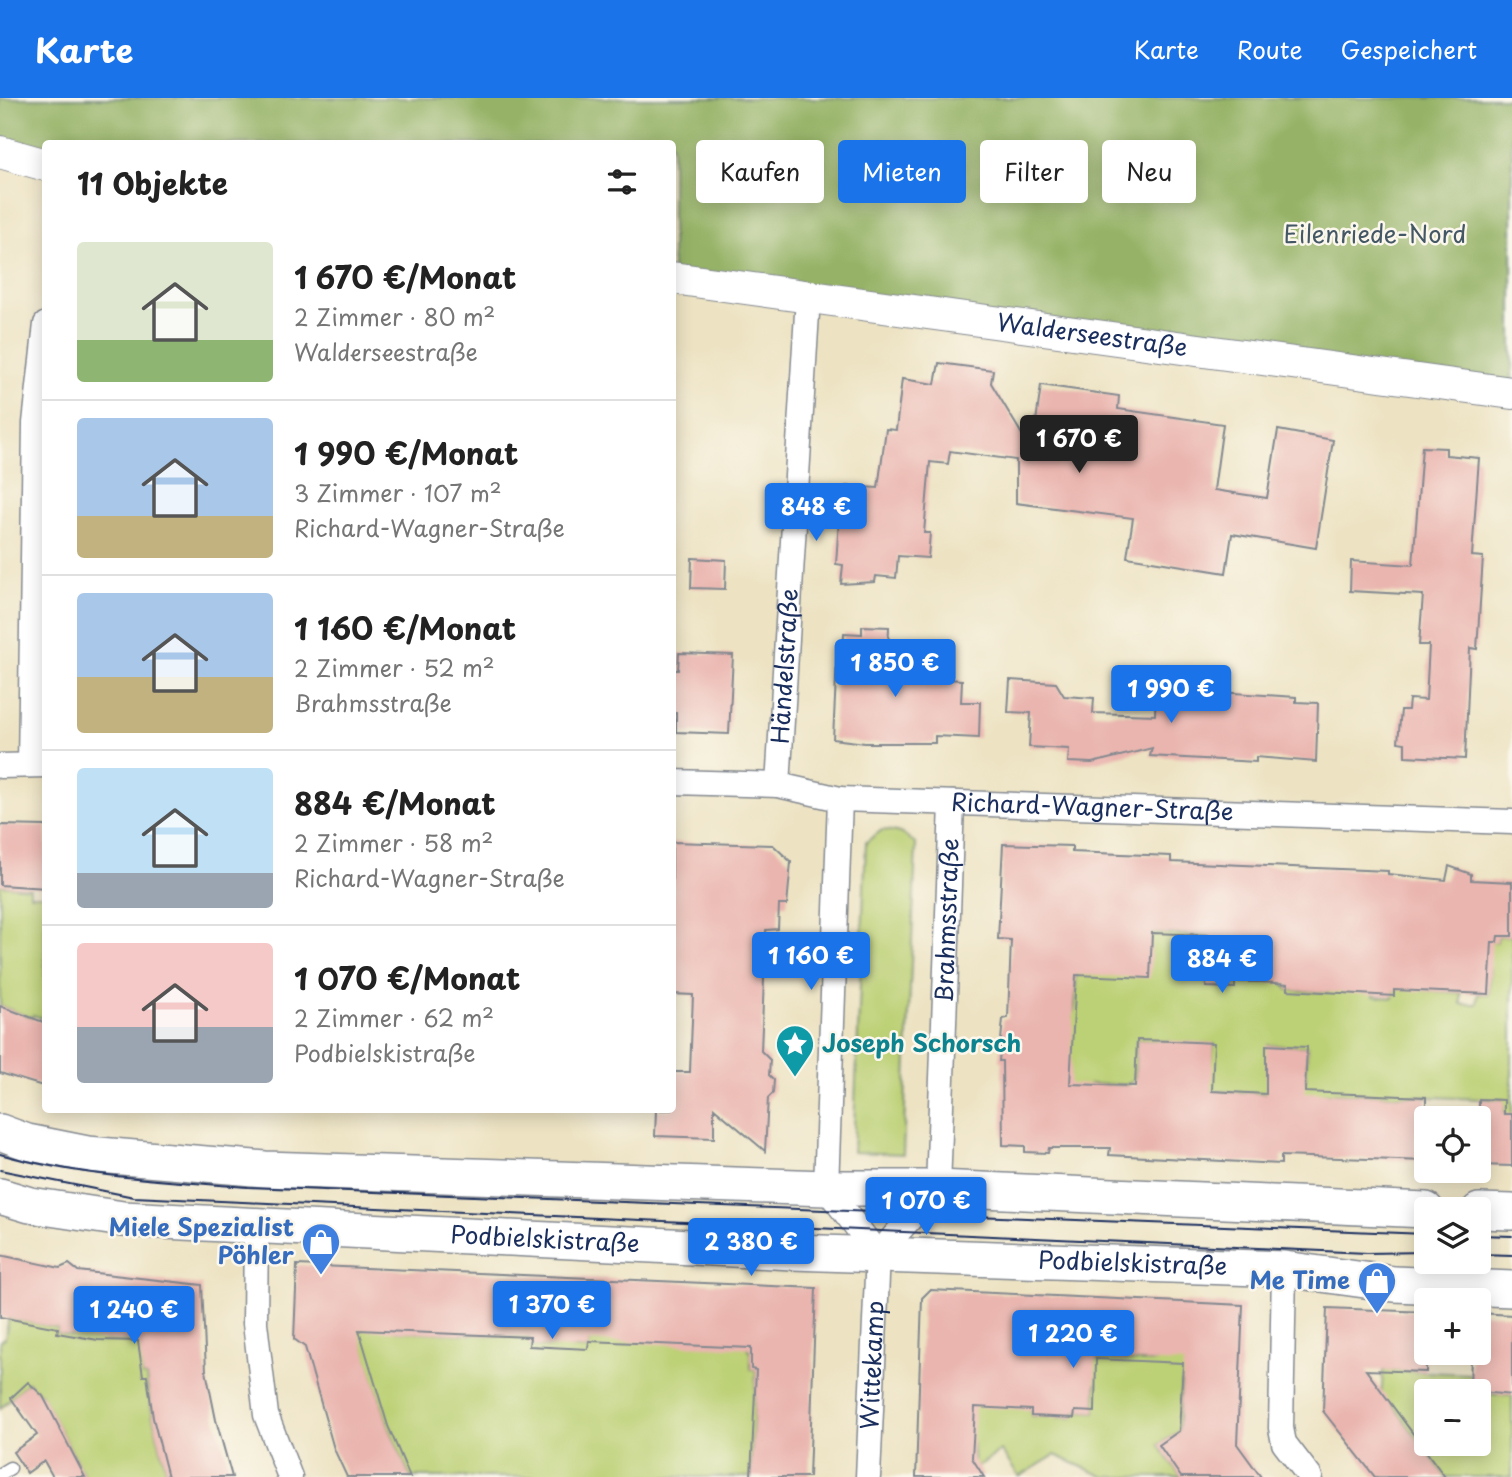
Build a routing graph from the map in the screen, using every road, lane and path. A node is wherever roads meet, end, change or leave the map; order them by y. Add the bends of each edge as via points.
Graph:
1 (0, 152) edge
2 (42, 164) edge
3 (676, 279) edge
4 (808, 297) junction
5 (42, 360) edge
6 (1512, 393) edge
7 (38, 765) edge
8 (0, 766) edge
9 (676, 782) edge
10 (778, 785) junction
11 (840, 799) junction
12 (952, 803) junction
13 (1512, 822) edge
14 (0, 1132) edge
15 (826, 1188) junction
16 (938, 1188) junction
17 (0, 1196) edge
18 (1414, 1209) edge
19 (1491, 1211) edge
20 (1512, 1212) edge
21 (256, 1226) junction
22 (878, 1254) junction
23 (1284, 1269) junction
24 (1512, 1289) edge
25 (290, 1477) edge
26 (868, 1477) edge
27 (1310, 1477) edge

1 - 2 street
3 - 4 street, Walderseestraße
4 - 6 street, Walderseestraße
4 - 10 street, Händelstraße
5 - 7 street via 35,423
7 - 8 street
9 - 10 street, Richard-Wagner-Straße
10 - 11 street, Richard-Wagner-Straße
11 - 12 street, Richard-Wagner-Straße
11 - 15 street
12 - 13 street, Richard-Wagner-Straße
12 - 16 street, Brahmsstraße
14 - 15 main road via 86,1154 265,1169
15 - 16 main road
15 - 22 street
16 - 18 main road
16 - 22 street
17 - 21 main road, Podbielskistraße via 123,1219
19 - 20 main road
21 - 22 main road, Podbielskistraße
21 - 25 street via 255,1324 267,1415
22 - 23 main road, Podbielskistraße
22 - 26 street, Wittekamp
23 - 24 main road, Podbielskistraße via 1394,1284
23 - 27 street via 1281,1428 1284,1443

